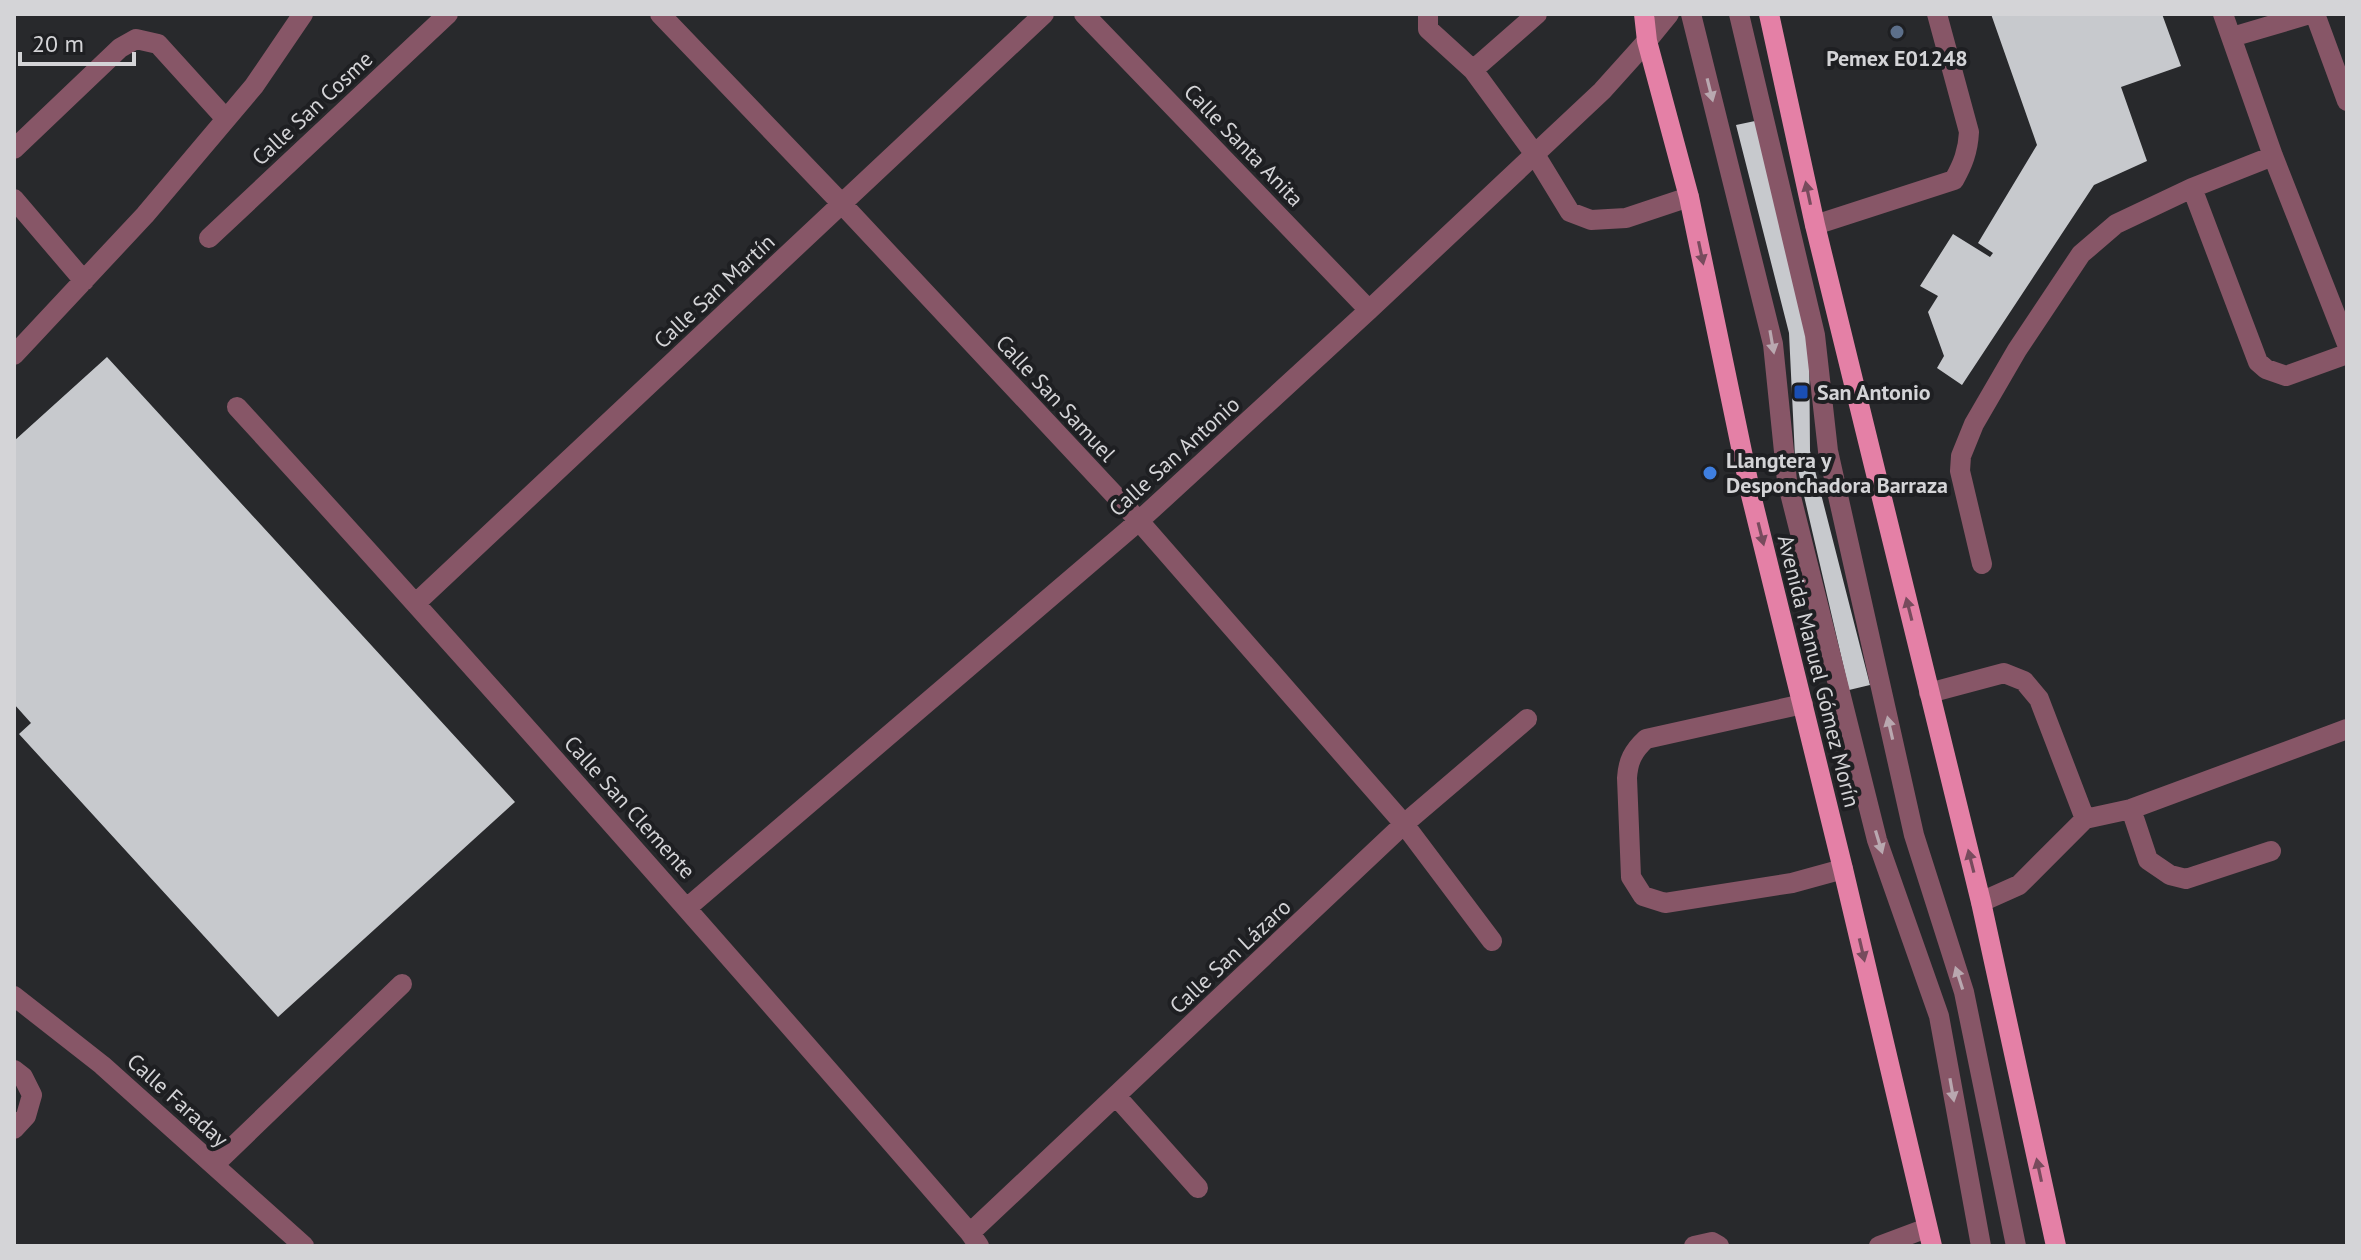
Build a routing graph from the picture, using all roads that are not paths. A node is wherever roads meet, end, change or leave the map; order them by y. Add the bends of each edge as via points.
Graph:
1 (303, 14) edge
2 (448, 14) edge
3 (660, 14) edge
4 (1044, 14) edge
5 (1084, 14) edge
6 (1428, 14) edge
7 (1537, 14) edge
8 (1644, 14) edge
9 (1669, 14) edge
10 (1691, 14) edge
11 (1739, 14) edge
12 (1769, 14) edge
13 (1937, 14) edge
14 (2223, 14) edge
15 (2313, 14) edge
16 (2232, 37) junction
17 (1647, 41) junction
18 (1473, 70) junction
19 (2347, 101) edge
20 (226, 119) junction
21 (14, 149) edge
22 (1534, 153) junction
23 (2273, 156) junction
24 (2192, 188) junction
25 (1689, 197) junction
26 (14, 199) edge
27 (842, 204) junction
28 (1815, 225) junction
29 (209, 238) dead end
30 (84, 281) junction
31 (1369, 310) junction
32 (2347, 344) edge
33 (2347, 354) edge
34 (14, 355) edge
35 (237, 407) dead end
36 (1139, 521) junction
37 (1982, 564) dead end
38 (416, 603) junction
39 (1929, 693) junction
40 (1803, 704) junction
41 (1527, 719) dead end
42 (2347, 729) edge
43 (2131, 809) junction
44 (2085, 819) junction
45 (1404, 824) junction
46 (2271, 851) dead end
47 (1843, 869) junction
48 (1981, 902) junction
49 (688, 907) junction
50 (1492, 941) dead end
51 (402, 984) dead end
52 (14, 996) edge
53 (14, 1070) edge
54 (1116, 1096) junction
55 (14, 1129) edge
56 (214, 1165) junction
57 (1198, 1188) dead end
58 (1929, 1237) edge
59 (975, 1240) edge
60 (304, 1246) edge
61 (1694, 1246) edge
62 (1719, 1246) edge
63 (1879, 1246) edge
64 (1981, 1246) edge
65 (2016, 1246) edge
66 (2056, 1246) edge

1 - 20 street
2 - 29 street, Calle San Cosme
3 - 27 street, Calle San Samuel
4 - 27 street, Calle San Martín
5 - 31 street, Calle Santa Anita
6 - 18 street via 1428,29
7 - 18 street
8 - 17 main road, Avenida Manuel Gómez Morín
9 - 17 street, Calle San Antonio
10 -> 64 street via 1773,344 1787,481 1877,840 1939,1016
65 -> 11 street via 1964,992 1907,804 1828,451 1815,335
28 -> 12 main road
13 - 28 street via 1969,132 1963,165 1954,180
14 - 16 street
15 - 16 street
15 - 19 street
16 - 23 street
17 - 22 street, Calle San Antonio
17 - 25 main road, Avenida Manuel Gómez Morín
18 - 22 street
20 - 21 street via 158,44 136,39 120,48
20 - 30 street
22 - 25 street via 1570,212 1591,220 1626,218
22 - 31 street, Calle San Antonio
23 - 24 street
23 - 32 street
24 - 33 street via 2258,362 2286,376
24 - 37 street via 2116,224 2081,254 1974,424 1960,471
25 -> 40 main road, Avenida Manuel Gómez Morín via 1751,495
26 - 30 street
27 - 36 street, Calle San Samuel
27 - 38 street, Calle San Martín
39 -> 28 main road
30 - 34 street
31 - 36 street, Calle San Antonio
35 - 38 street, Calle San Clemente
36 - 45 street, Calle San Samuel
36 - 49 street, Calle San Antonio
38 - 49 street, Calle San Clemente
39 - 44 street via 2004,673 2024,681 2039,699
48 -> 39 main road
40 - 47 main road, Avenida Manuel Gómez Morín
40 - 47 street via 1646,739 1635,749 1627,778 1631,877 1643,896 1665,903 1792,883
41 - 45 street, Calle San Lázaro
42 - 43 street
43 - 44 street
43 - 46 street via 2148,860 2170,875 2186,879
44 - 48 street via 2019,885
45 - 50 street, Calle San Samuel
45 - 54 street, Calle San Lázaro
47 -> 58 main road, Avenida Manuel Gómez Morín
66 -> 48 main road
49 - 59 street, Calle San Clemente
51 - 56 street
52 - 56 street, Calle Faraday via 102,1065
53 - 55 street via 32,1095 26,1116
54 - 57 street
54 - 59 street, Calle San Lázaro
56 - 60 street, Calle Faraday
58 - 63 street
61 - 62 street

